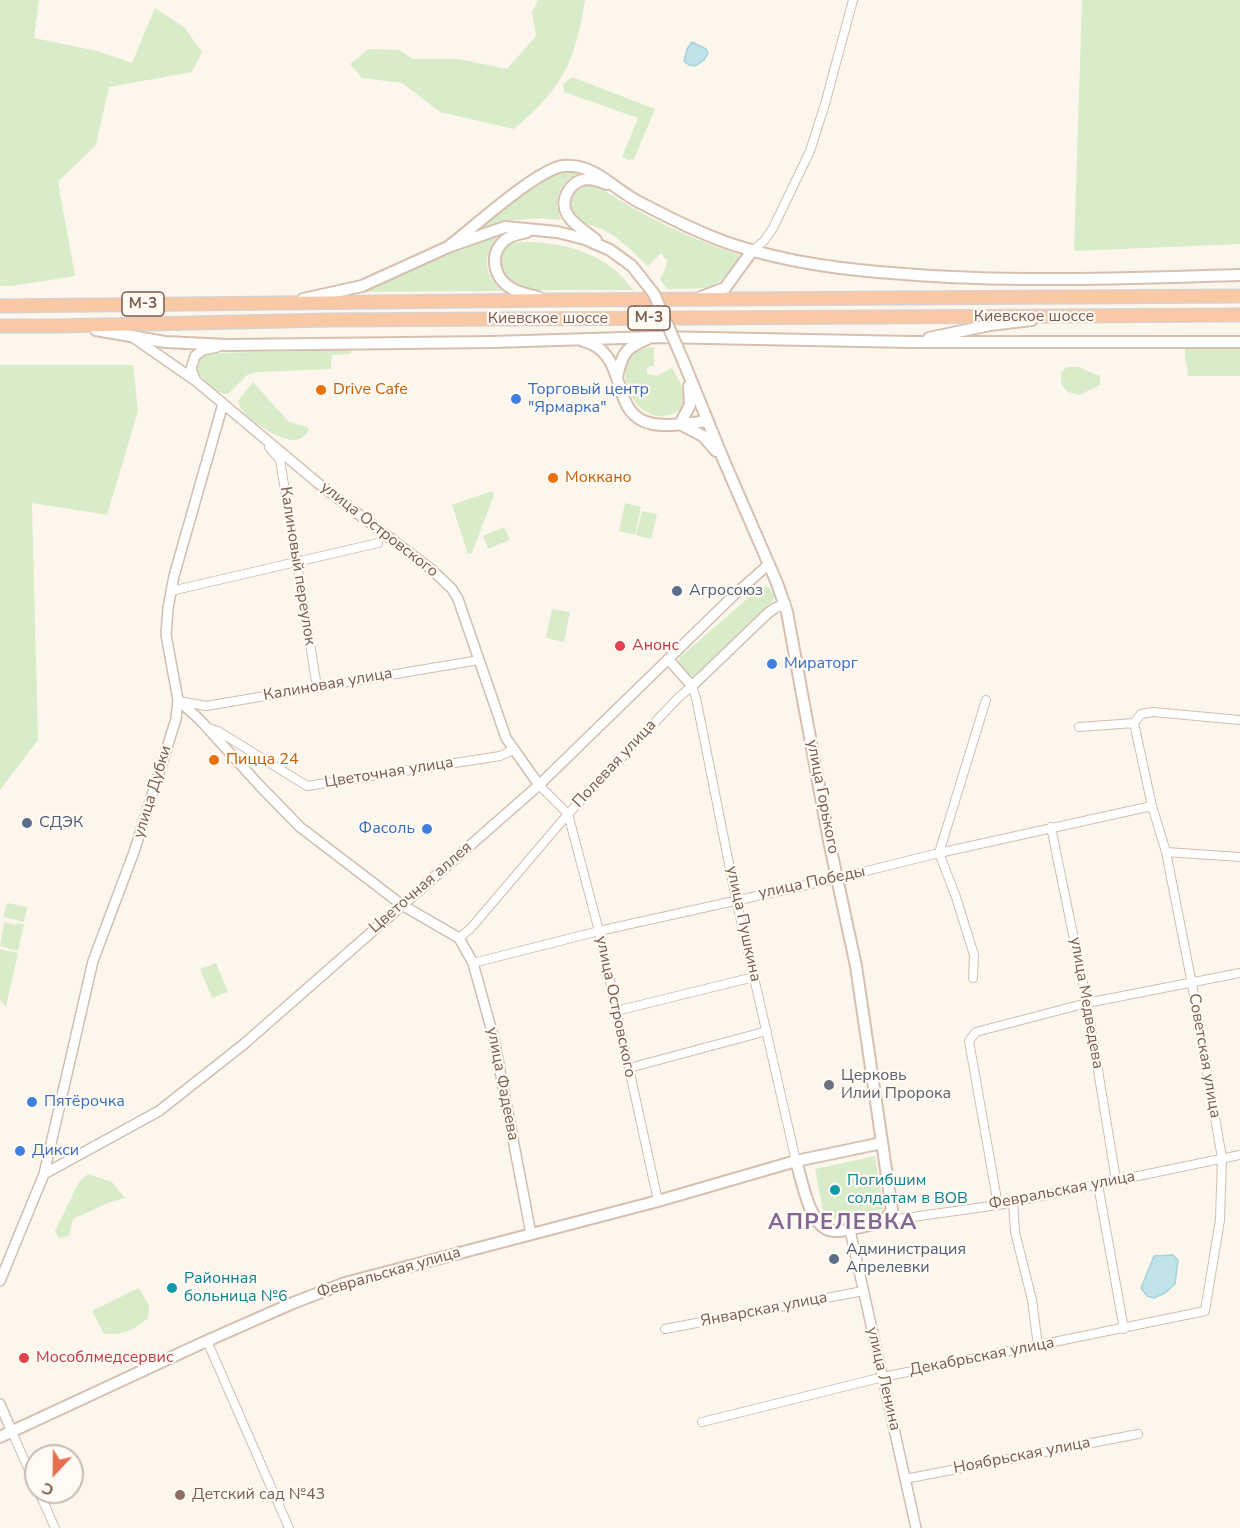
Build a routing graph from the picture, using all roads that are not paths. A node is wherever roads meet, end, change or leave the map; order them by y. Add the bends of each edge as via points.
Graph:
1 (853, 0) edge
2 (618, 189) junction
3 (540, 230) junction
4 (600, 244) junction
5 (448, 247) junction
6 (752, 251) junction
7 (1240, 275) edge
8 (1240, 296) edge
9 (560, 300) junction
10 (688, 300) junction
11 (285, 303) junction
12 (0, 306) edge
13 (1240, 315) edge
14 (1049, 317) junction
15 (0, 326) edge
16 (57, 326) junction
17 (132, 336) junction
18 (656, 337) junction
19 (580, 340) junction
20 (911, 342) junction
21 (1240, 342) edge
22 (228, 345) junction
23 (682, 358) junction
24 (617, 377) junction
25 (196, 381) junction
26 (222, 404) junction
27 (708, 421) junction
28 (680, 424) junction
29 (269, 447) dead end
30 (724, 461) junction
31 (378, 543) dead end
32 (295, 561) junction
33 (769, 564) junction
34 (171, 591) junction
35 (785, 604) junction
36 (668, 659) junction
37 (479, 660) junction
38 (692, 686) junction
39 (317, 687) junction
40 (178, 700) junction
41 (986, 700) dead end
42 (1240, 720) edge
43 (1134, 723) junction
44 (1078, 727) dead end
45 (207, 728) junction
46 (513, 750) junction
47 (539, 785) junction
48 (1152, 806) junction
49 (568, 814) junction
50 (1051, 827) junction
51 (1166, 852) junction
52 (939, 853) junction
53 (1240, 857) edge
54 (838, 878) junction
55 (736, 899) junction
56 (402, 904) junction
57 (598, 931) junction
58 (459, 938) junction
59 (473, 963) junction
60 (1240, 973) edge
61 (754, 977) junction
62 (973, 978) dead end
63 (1192, 984) junction
64 (1088, 1003) junction
65 (616, 1011) junction
66 (767, 1031) junction
67 (629, 1068) junction
68 (882, 1143) junction
69 (1240, 1155) edge
70 (1222, 1158) junction
71 (796, 1161) junction
72 (44, 1174) junction
73 (1116, 1180) junction
74 (1098, 1185) junction
75 (658, 1201) junction
76 (1013, 1202) junction
77 (998, 1205) junction
78 (884, 1221) junction
79 (850, 1230) junction
80 (531, 1234) junction
81 (0, 1281) edge
82 (863, 1291) junction
83 (665, 1329) dead end
84 (1124, 1329) junction
85 (207, 1341) junction
86 (1038, 1346) junction
87 (883, 1377) junction
88 (0, 1404) edge
89 (702, 1422) dead end
90 (12, 1432) junction
91 (1138, 1434) dead end
92 (0, 1437) edge
93 (24, 1459) edge
94 (905, 1479) junction
95 (44, 1504) edge
96 (55, 1528) edge
97 (289, 1528) edge
98 (916, 1528) edge

1 - 6 street via 810,151 773,228
2 - 4 main road via 587,179 573,185 566,196 565,210 570,218
2 - 5 main road via 598,173 584,168 563,166 551,170
2 - 6 main road via 682,224
3 - 4 main road
3 - 5 main road via 501,228
3 - 9 main road via 506,239 496,252 495,269 503,281 519,292
4 - 23 main road, bridge via 641,275 654,294
5 - 11 main road via 362,286
6 - 7 main road via 807,264 929,276 1015,279
6 - 10 main road via 725,288
8 - 10 highway, Киевское шоссе / М-3
9 - 10 highway, Киевское шоссе / М-3
9 - 11 highway, Киевское шоссе / М-3
11 - 12 highway, Киевское шоссе / М-3
13 - 14 highway, Киевское шоссе / М-3
14 - 16 highway, Киевское шоссе / М-3 via 328,320
14 - 20 main road
15 - 16 highway, Киевское шоссе / М-3
16 - 17 main road
17 - 22 main road
17 - 25 street
18 - 19 main road
18 - 20 main road
18 - 24 main road via 627,350
19 - 22 main road
19 - 24 main road via 603,352
20 - 21 main road
22 - 25 street via 203,350 195,356 191,369
23 - 27 main road
23 - 28 main road via 691,401
24 - 28 main road via 623,400 634,415 654,424
25 - 26 street
26 - 34 street, улица Дубки
26 - 37 street, улица Островского via 452,589
27 - 28 main road
27 - 30 main road
28 - 30 main road via 707,439
29 - 32 street, Калиновый переулок via 280,460
30 - 33 main road, улица Горького
31 - 32 street
32 - 34 street
32 - 39 street, Калиновый переулок
33 - 35 main road, улица Горького
33 - 36 street, Цветочная аллея
34 - 40 street, улица Дубки via 166,635
35 - 38 street, Полевая улица via 768,613
35 - 54 main road, улица Горького
36 - 38 street
36 - 47 street, Цветочная аллея
37 - 39 street, Калиновая улица
37 - 46 street, улица Островского
38 - 49 street, Полевая улица
38 - 55 street, улица Пушкина
39 - 40 street, Калиновая улица via 206,706
40 - 45 street
40 - 72 street, улица Дубки via 176,719 134,852 93,961
41 - 52 street
42 - 43 street via 1153,712 1141,714
43 - 44 street
43 - 48 street, Советская улица
45 - 46 street, Цветочная улица via 307,786 500,756
45 - 56 street via 300,827
46 - 47 street, улица Островского
47 - 49 street
47 - 56 street, Цветочная аллея
48 - 50 street, улица Победы
48 - 51 street, Советская улица
49 - 57 street, улица Островского
49 - 58 street, Полевая улица
50 - 52 street, улица Победы
50 - 64 street, улица Медведева
51 - 53 street
51 - 63 street, Советская улица
52 - 54 street, улица Победы
52 - 62 street via 975,955
54 - 55 street, улица Победы
54 - 68 main road, улица Горького via 856,966
55 - 57 street, улица Победы
55 - 61 street, улица Пушкина
56 - 58 street
56 - 72 street, Цветочная аллея via 174,1101
57 - 59 street, улица Победы
57 - 65 street, улица Островского
58 - 59 street, улица Фадеева
59 - 80 street, улица Фадеева via 494,1039
60 - 63 street
61 - 65 street
61 - 66 street, улица Пушкина
63 - 64 street
63 - 70 street, Советская улица
64 - 73 street, улица Медведева
64 - 77 street via 976,1032 969,1041
65 - 67 street, улица Островского
66 - 67 street
66 - 71 street, улица Пушкина
67 - 75 street, улица Островского
68 - 71 main road, Февральская улица
68 - 78 main road, улица Горького via 892,1205
69 - 70 street, Февральская улица
70 - 73 street, Февральская улица
70 - 84 street, Советская улица via 1220,1220 1205,1311
71 - 75 main road, Февральская улица
71 - 79 main road via 814,1219 831,1232
72 - 81 street, улица Дубки
73 - 74 street, Февральская улица
74 - 76 street, Февральская улица
74 - 84 street
75 - 80 main road, Февральская улица
76 - 77 street, Февральская улица
76 - 86 street via 1015,1232 1032,1300
77 - 78 street, Февральская улица
78 - 79 main road
79 - 82 street, улица Ленина
80 - 85 main road, Февральская улица via 345,1284
82 - 83 street, Январская улица
82 - 87 street, улица Ленина
84 - 86 street, Декабрьская улица
85 - 90 main road, Февральская улица
85 - 97 street
86 - 87 street, Декабрьская улица
87 - 89 street, Декабрьская улица
87 - 94 street, улица Ленина
88 - 90 street
90 - 92 main road, Февральская улица
90 - 93 street
91 - 94 street, Ноябрьская улица
94 - 98 street, улица Ленина
95 - 96 street

